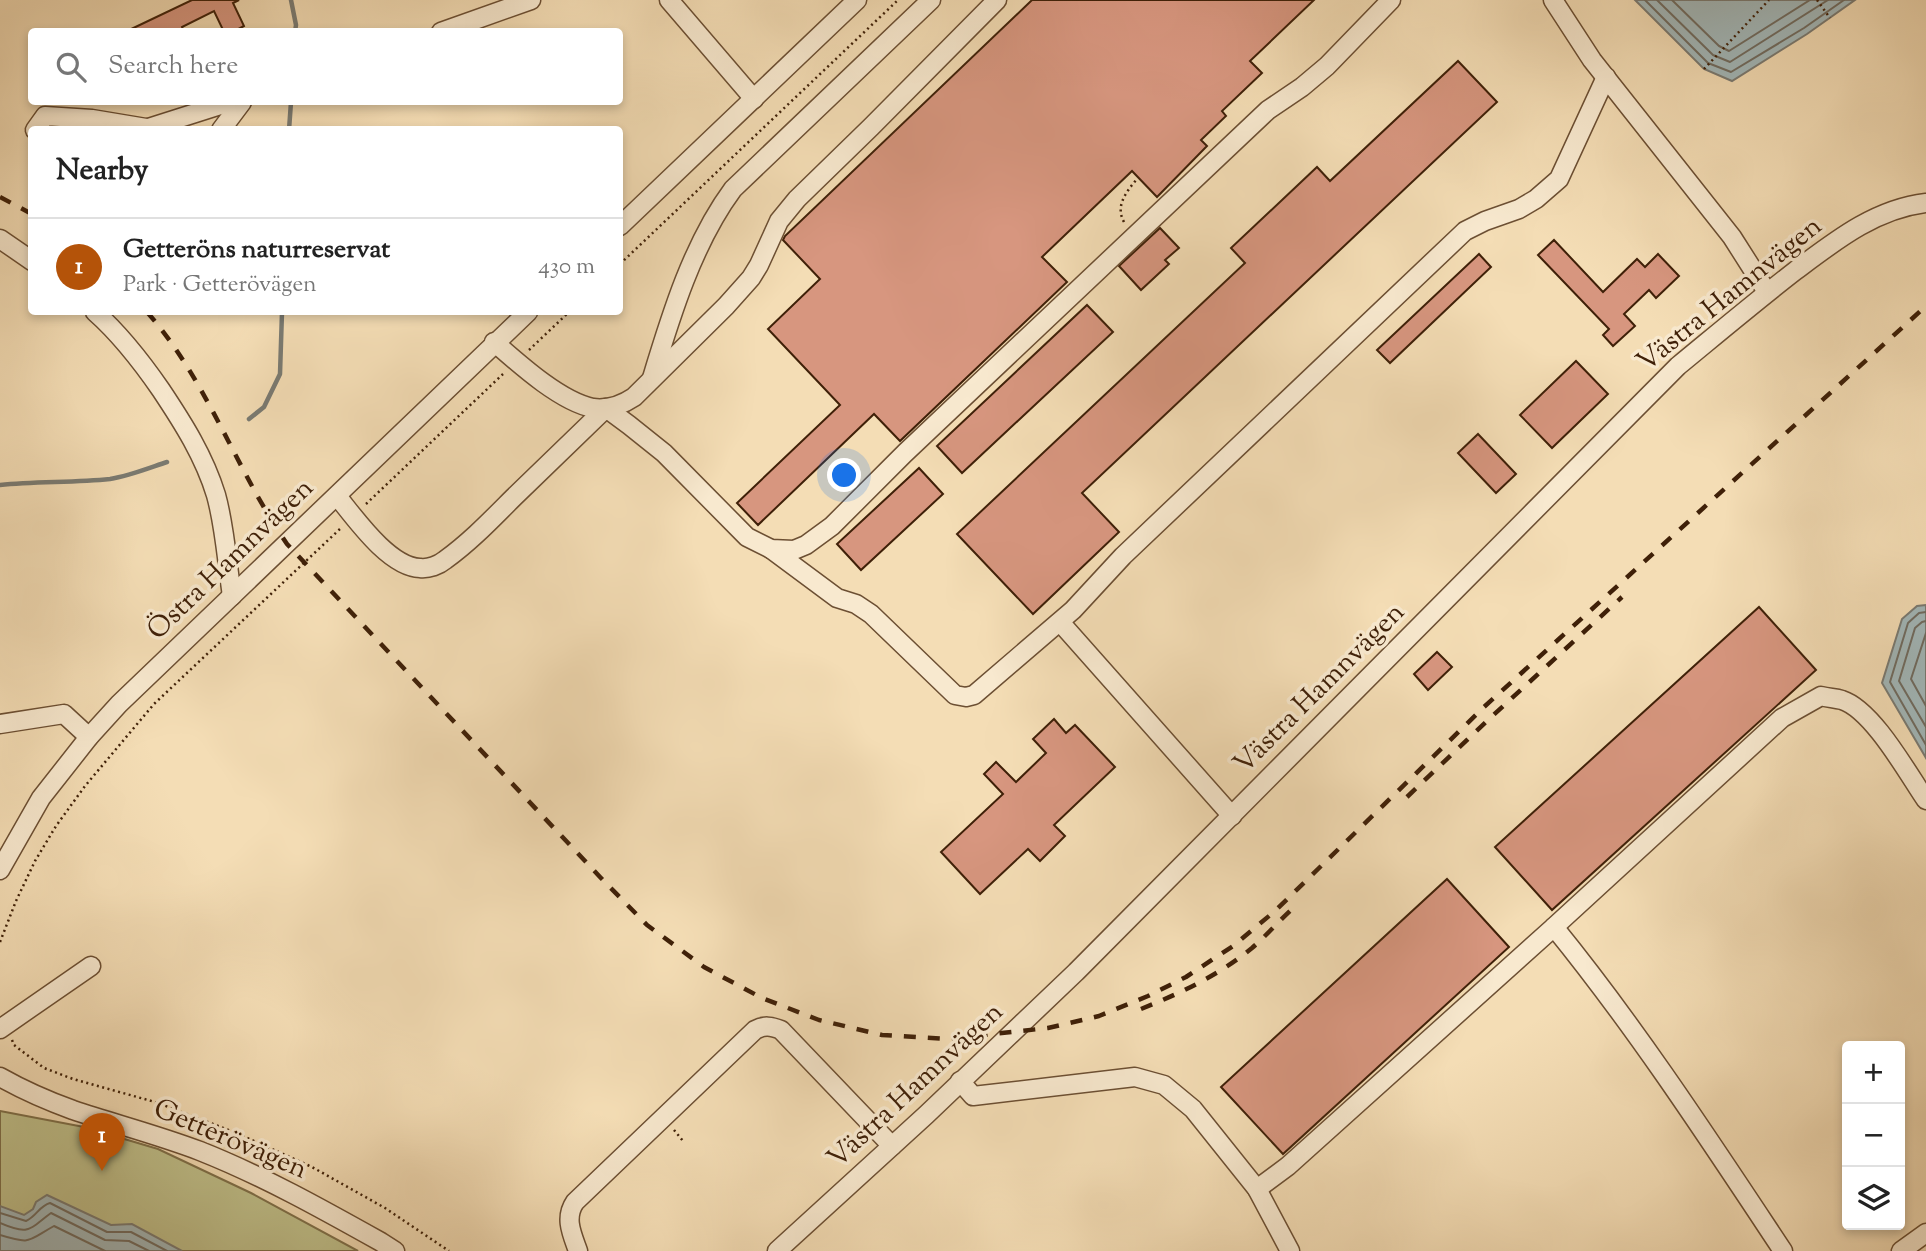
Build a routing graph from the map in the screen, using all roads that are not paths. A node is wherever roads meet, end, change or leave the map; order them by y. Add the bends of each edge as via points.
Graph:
1 (531, 0) edge
2 (669, 0) edge
3 (857, 0) edge
4 (931, 0) edge
5 (997, 0) edge
6 (1391, 0) edge
7 (1553, 0) edge
8 (452, 28) edge
9 (1606, 77) junction
10 (754, 99) junction
11 (220, 105) edge
12 (240, 105) edge
13 (39, 126) edge
14 (128, 126) edge
15 (154, 126) edge
16 (224, 126) edge
17 (1926, 204) edge
18 (623, 223) edge
19 (0, 239) edge
20 (28, 258) edge
21 (1768, 292) junction
22 (99, 315) edge
23 (524, 315) edge
24 (494, 342) junction
25 (651, 382) junction
26 (606, 408) junction
27 (337, 496) junction
28 (771, 549) junction
29 (232, 596) junction
30 (1060, 622) junction
31 (0, 724) edge
32 (89, 737) junction
33 (1926, 800) edge
34 (1232, 816) junction
35 (0, 870) edge
36 (1554, 927) junction
37 (91, 966) dead end
38 (0, 1029) edge
39 (0, 1077) edge
40 (960, 1081) junction
41 (892, 1146) junction
42 (1257, 1189) junction
43 (1926, 1233) edge
44 (395, 1251) edge
45 (578, 1251) edge
46 (777, 1251) edge
47 (1290, 1251) edge
48 (1783, 1251) edge
49 (1901, 1251) edge

1 - 8 street
2 - 10 street
3 - 10 street
4 - 25 street via 728,196 688,274
5 - 25 street via 797,199 779,221 751,278
6 - 28 street via 1327,66 1268,110 832,526 794,550
7 - 9 street
9 - 21 street via 1732,237
9 - 30 street via 1554,184 1519,209 1465,231 1450,244 1122,556
10 - 18 street
11 - 15 street
12 - 16 street
13 - 14 street via 45,116
17 - 21 street, Västra Hamnvägen via 1908,205 1866,222
19 - 20 street
21 - 34 street, Västra Hamnvägen via 1659,384
22 - 29 street via 138,357 188,430 202,459 216,495
23 - 24 street, Östra Hamnvägen
24 - 26 street via 545,384 594,408
24 - 27 street, Östra Hamnvägen
25 - 26 street via 624,404
26 - 27 street via 472,538 429,568 406,565 391,555
26 - 28 street via 664,453 747,537
27 - 29 street, Östra Hamnvägen
28 - 30 street via 837,597 871,614 956,695 974,695
29 - 32 street, Östra Hamnvägen
30 - 34 street
31 - 32 street via 64,714
32 - 35 street, Östra Hamnvägen via 32,811
33 - 36 street via 1868,720 1844,701 1821,696 1782,718
34 - 40 street, Västra Hamnvägen
36 - 42 street
36 - 48 street via 1679,1096
37 - 38 street
39 - 44 street, Getterövägen via 71,1109 200,1151 283,1188
40 - 41 street, Västra Hamnvägen
40 - 42 street via 973,1096 1135,1077 1164,1085 1193,1109
41 - 45 street via 781,1030 760,1027 575,1202 569,1216
41 - 46 street, Västra Hamnvägen
42 - 47 street
43 - 49 street

